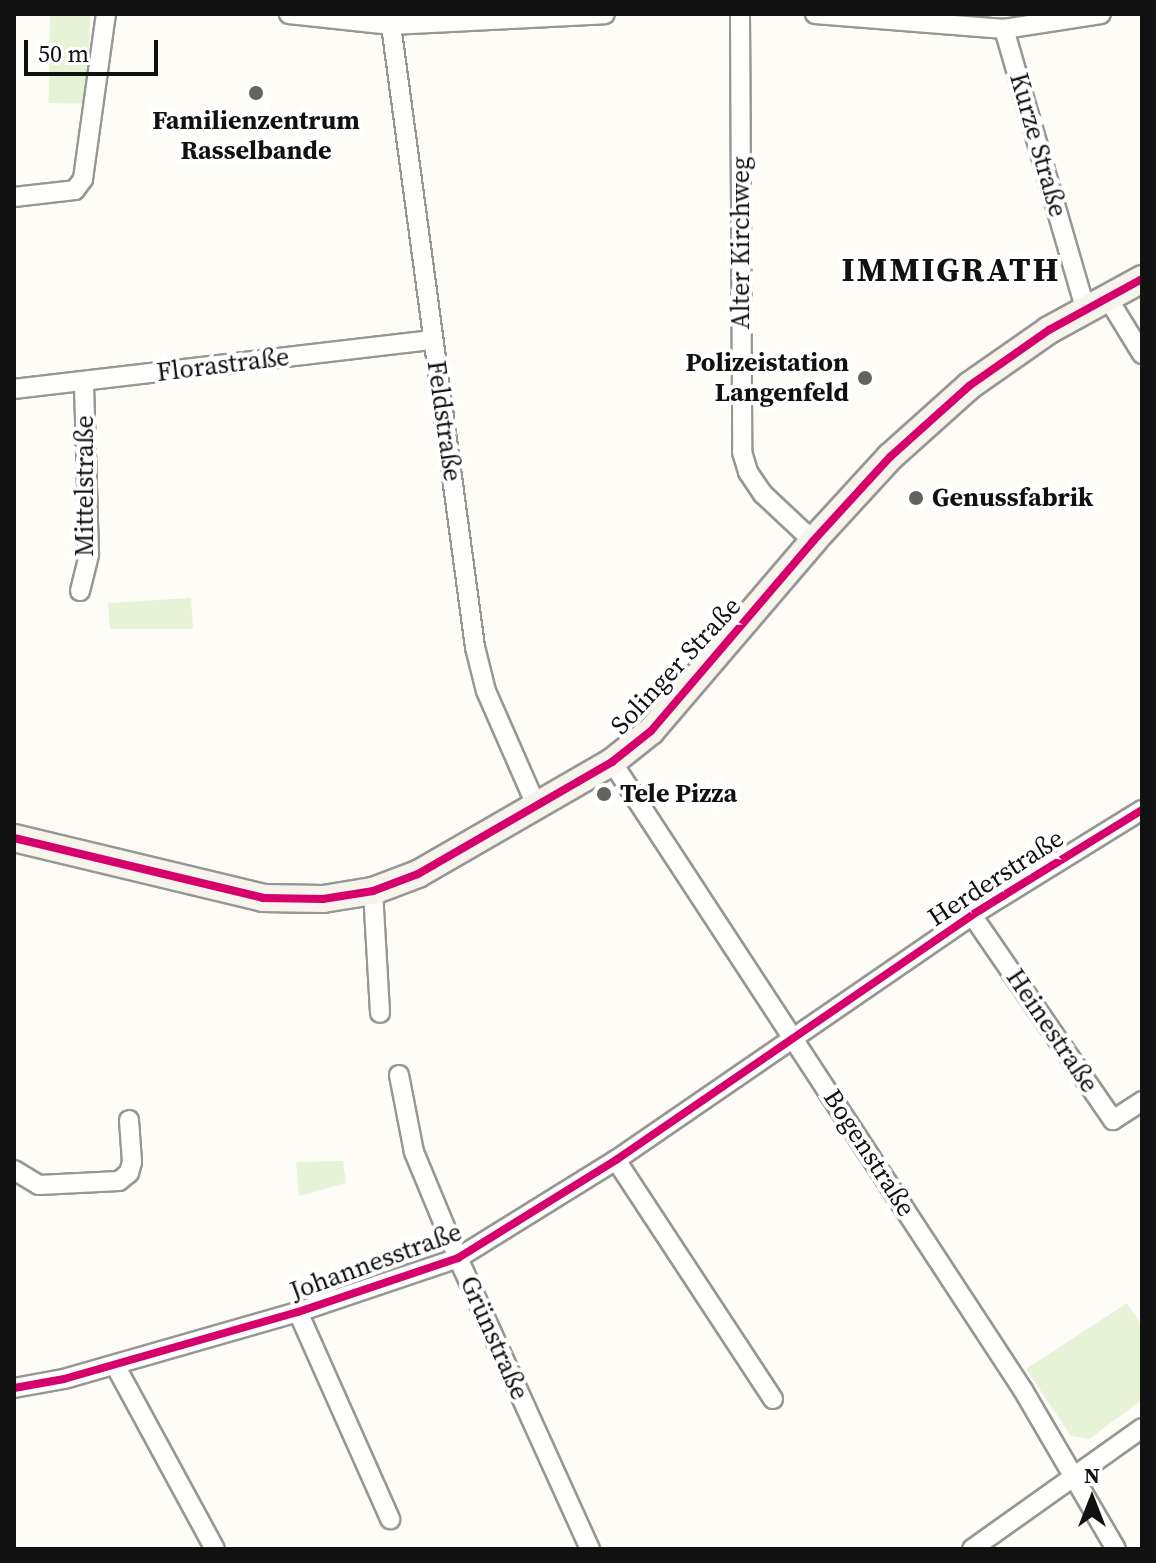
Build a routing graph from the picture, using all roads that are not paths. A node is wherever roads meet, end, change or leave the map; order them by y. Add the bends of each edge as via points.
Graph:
1 (106, 14) edge
2 (289, 14) edge
3 (605, 14) edge
4 (740, 14) edge
5 (815, 14) edge
6 (1101, 14) edge
7 (362, 18) edge
8 (391, 25) junction
9 (1004, 29) junction
10 (14, 197) edge
11 (1142, 279) edge
12 (1096, 302) junction
13 (432, 340) junction
14 (1142, 354) edge
15 (84, 381) junction
16 (14, 389) edge
17 (813, 541) junction
18 (80, 591) dead end
19 (612, 762) junction
20 (536, 805) junction
21 (1142, 810) edge
22 (14, 838) edge
23 (373, 891) junction
24 (972, 915) junction
25 (380, 1013) dead end
26 (796, 1039) junction
27 (399, 1075) dead end
28 (1142, 1101) edge
29 (129, 1120) dead end
30 (616, 1160) junction
31 (14, 1170) edge
32 (458, 1258) junction
33 (298, 1312) junction
34 (115, 1365) junction
35 (14, 1388) edge
36 (773, 1399) dead end
37 (1142, 1428) edge
38 (1074, 1474) junction
39 (390, 1519) dead end
40 (215, 1549) edge
41 (590, 1549) edge
42 (972, 1549) edge
43 (1116, 1549) edge

1 - 10 street via 83,179 75,190
2 - 7 street
3 - 8 street
4 - 17 street, Alter Kirchweg via 742,452 763,494
5 - 9 street
6 - 9 street
7 - 8 street
8 - 13 street, Feldstraße
9 - 12 street, Kurze Straße
11 - 12 main road, Solinger Straße
12 - 14 street, Kurze Straße
12 - 17 main road, Solinger Straße via 969,386 890,457
13 - 15 street, Florastraße
13 - 20 street, Feldstraße via 475,647 486,691
15 - 16 street, Florastraße
15 - 18 street, Mittelstraße via 89,554
17 - 19 main road, Solinger Straße via 651,731
19 - 20 main road, Solinger Straße
19 - 26 street, Bogenstraße
20 - 23 main road, Solinger Straße via 418,874
21 - 24 street, Herderstraße
22 - 23 main road, Solinger Straße via 263,898 323,899
23 - 25 street
24 - 26 street, Herderstraße
24 - 28 street, Heinestraße via 1113,1120
26 - 30 street, Johannesstraße
26 - 38 street, Bogenstraße
27 - 32 street, Grünstraße via 414,1152
29 - 31 street via 132,1162 119,1181 39,1185
30 - 32 street, Johannesstraße
30 - 36 street
32 - 33 street, Johannesstraße
32 - 41 street, Grünstraße
33 - 34 street, Johannesstraße
33 - 39 street
34 - 35 street, Johannesstraße
34 - 40 street
37 - 38 street
38 - 42 street
38 - 43 street, Bogenstraße

